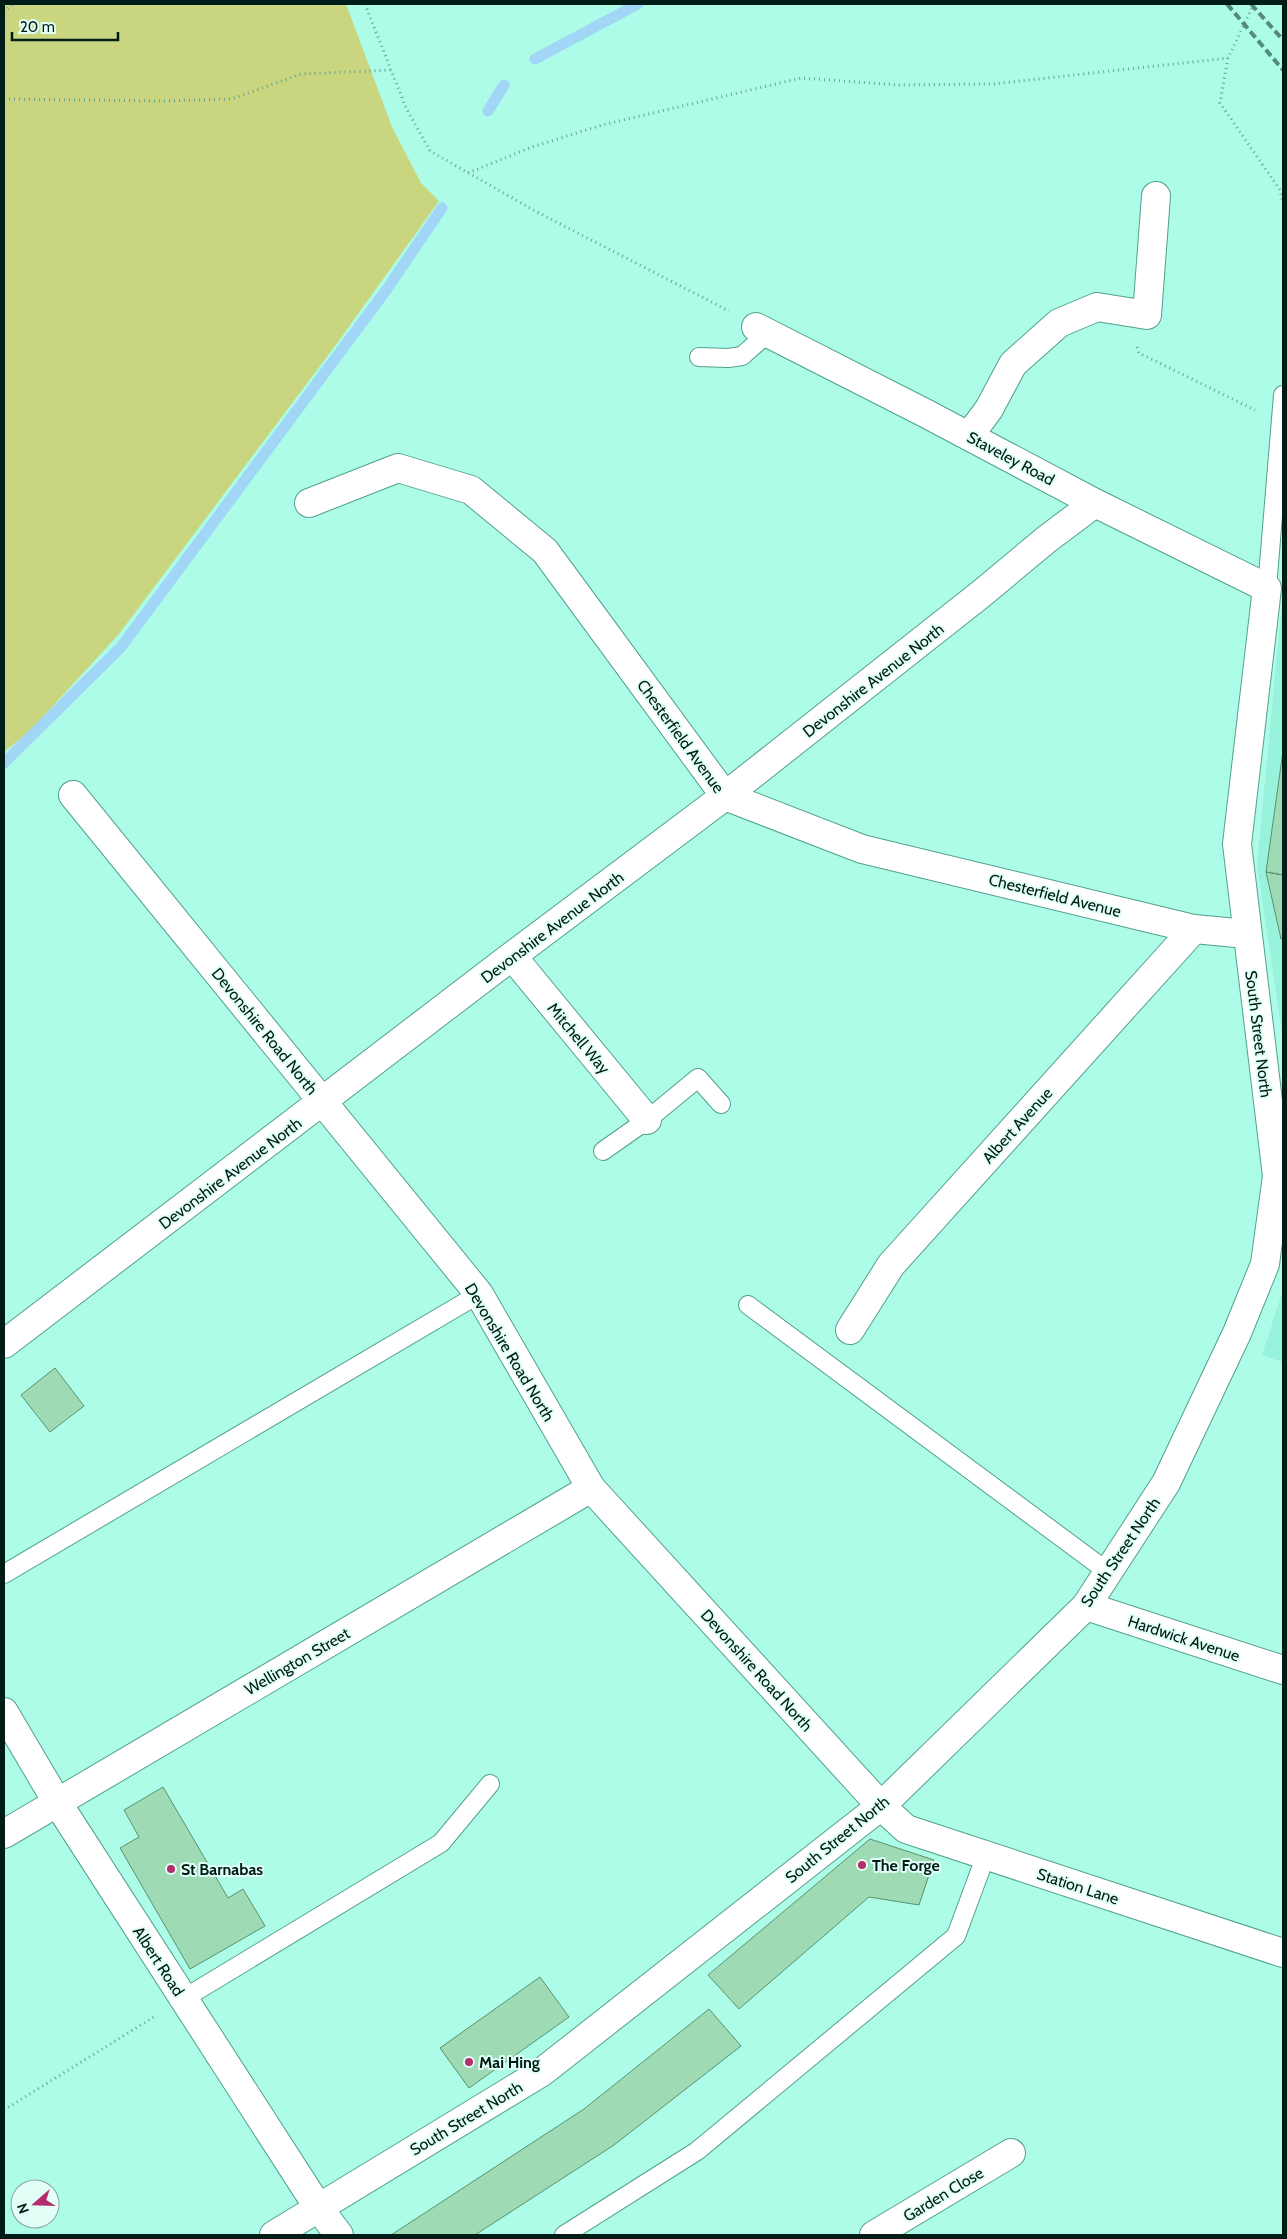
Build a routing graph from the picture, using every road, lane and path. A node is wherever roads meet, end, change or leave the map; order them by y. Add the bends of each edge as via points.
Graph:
1 (13, 4) edge
2 (366, 4) edge
3 (1254, 4) edge
4 (4, 12) edge
5 (1228, 58) junction
6 (391, 70) junction
7 (4, 99) edge
8 (468, 173) junction
9 (1156, 196) dead end
10 (1283, 203) edge
11 (1124, 312) junction
12 (762, 330) junction
13 (699, 357) dead end
14 (1283, 395) edge
15 (1281, 422) junction
16 (969, 436) junction
17 (309, 503) dead end
18 (1095, 503) junction
19 (1267, 588) junction
20 (73, 795) dead end
21 (725, 796) junction
22 (1194, 929) junction
23 (1246, 934) junction
24 (512, 956) junction
25 (323, 1102) junction
26 (721, 1104) dead end
27 (647, 1120) junction
28 (603, 1151) dead end
29 (479, 1294) junction
30 (748, 1305) dead end
31 (850, 1330) dead end
32 (4, 1344) edge
33 (591, 1488) junction
34 (1108, 1572) junction
35 (4, 1574) edge
36 (1086, 1606) junction
37 (1283, 1670) edge
38 (4, 1712) edge
39 (490, 1784) dead end
40 (57, 1802) junction
41 (881, 1806) junction
42 (4, 1834) edge
43 (986, 1856) junction
44 (1283, 1953) edge
45 (183, 1999) junction
46 (4, 2110) edge
47 (1011, 2153) dead end
48 (318, 2207) junction
49 (274, 2235) edge
50 (339, 2235) edge
51 (564, 2235) edge
52 (874, 2235) edge

1 - 4 path
2 - 6 path
3 - 5 path
5 - 8 path via 993,84 899,85 801,78 602,125 532,147
5 - 10 path via 1220,103 1280,190
6 - 7 path via 301,74 232,99
6 - 8 path via 406,108 430,151
8 - 12 path
9 - 11 street via 1147,315
11 - 15 path via 1139,353
11 - 16 street via 1097,307 1059,323 1013,364
12 - 13 lane via 742,356
12 - 16 street, Staveley Road
14 - 15 lane
15 - 19 lane
16 - 18 street, Staveley Road
17 - 21 street, Chesterfield Avenue via 398,468 471,490 545,551
18 - 19 street, Staveley Road
18 - 21 street, Devonshire Avenue North
19 - 23 street, South Street North via 1237,844
20 - 25 street, Devonshire Road North
21 - 22 street, Chesterfield Avenue via 862,849
21 - 24 street, Devonshire Avenue North
22 - 23 street, Chesterfield Avenue
22 - 31 street, Albert Avenue via 891,1265
23 - 34 street, South Street North via 1277,1176 1265,1264 1237,1333 1166,1484
24 - 25 street, Devonshire Avenue North
24 - 27 street, Mitchell Way
25 - 29 street, Devonshire Road North
25 - 32 street, Devonshire Avenue North
26 - 27 lane via 698,1078
27 - 28 lane
29 - 33 street, Devonshire Road North
29 - 35 lane
30 - 34 lane
33 - 40 street, Wellington Street
33 - 41 street, Devonshire Road North
34 - 36 street, South Street North
36 - 37 street, Hardwick Avenue
36 - 41 street, South Street North
38 - 40 street, Albert Road
39 - 45 lane via 441,1843
40 - 42 street, Wellington Street
40 - 45 street, Albert Road
41 - 43 street, Station Lane via 906,1829
41 - 48 street, South Street North via 542,2072
43 - 44 street, Station Lane
43 - 51 lane via 956,1936 697,2152
45 - 46 path
45 - 48 street, Albert Road
47 - 52 street, Garden Close
48 - 49 street, South Street North
48 - 50 street, Albert Road

